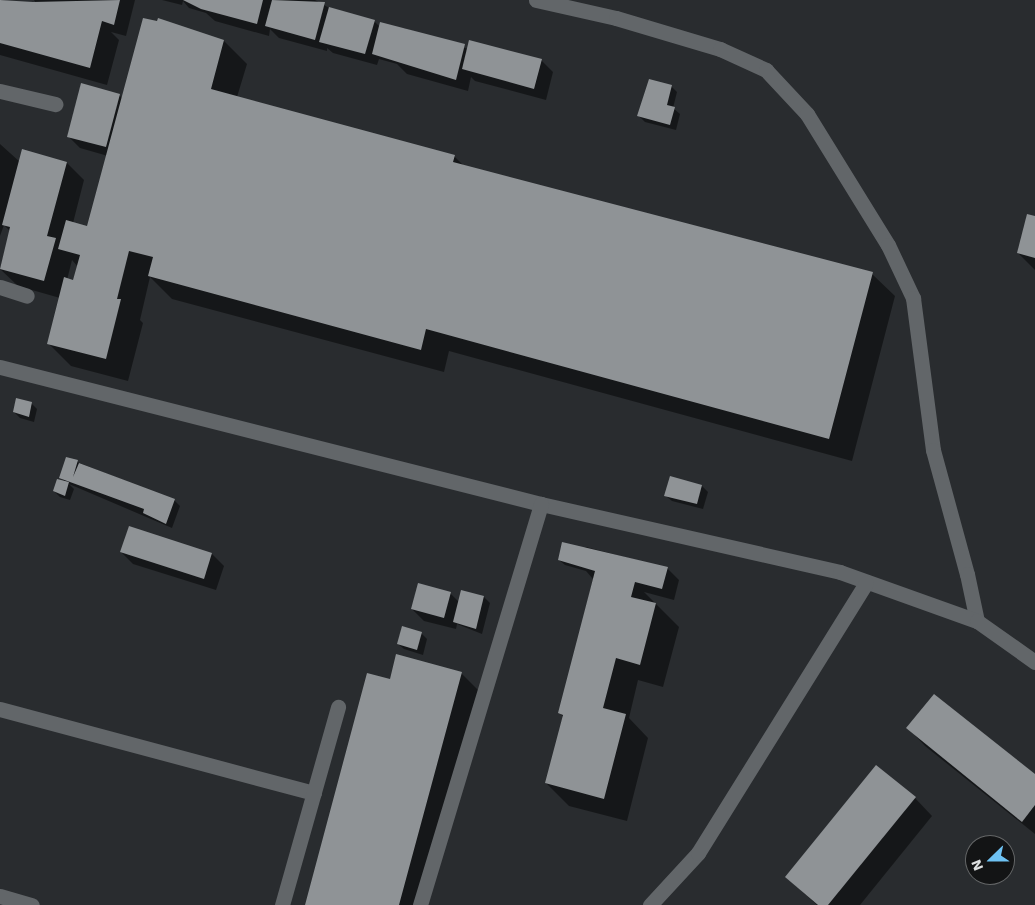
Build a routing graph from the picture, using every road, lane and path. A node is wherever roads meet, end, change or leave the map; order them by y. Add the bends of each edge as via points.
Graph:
1 (536, 0) edge
2 (0, 91) edge
3 (55, 104) dead end
4 (0, 287) edge
5 (27, 296) dead end
6 (0, 368) edge
7 (542, 504) junction
8 (866, 583) junction
9 (976, 621) junction
10 (1034, 659) edge
11 (338, 707) dead end
12 (0, 709) edge
13 (314, 794) junction
14 (0, 896) edge
15 (32, 905) edge
16 (282, 905) edge
17 (420, 905) edge
18 (650, 905) edge

1 - 9 lane via 616,18 720,49 766,70 807,114 888,245 913,298 933,450 967,574
2 - 3 lane
4 - 5 lane
6 - 7 lane
7 - 8 lane via 840,572
7 - 17 lane
8 - 9 lane
8 - 18 lane via 698,853
9 - 10 lane
11 - 13 lane
12 - 13 lane
13 - 16 lane
14 - 15 lane

